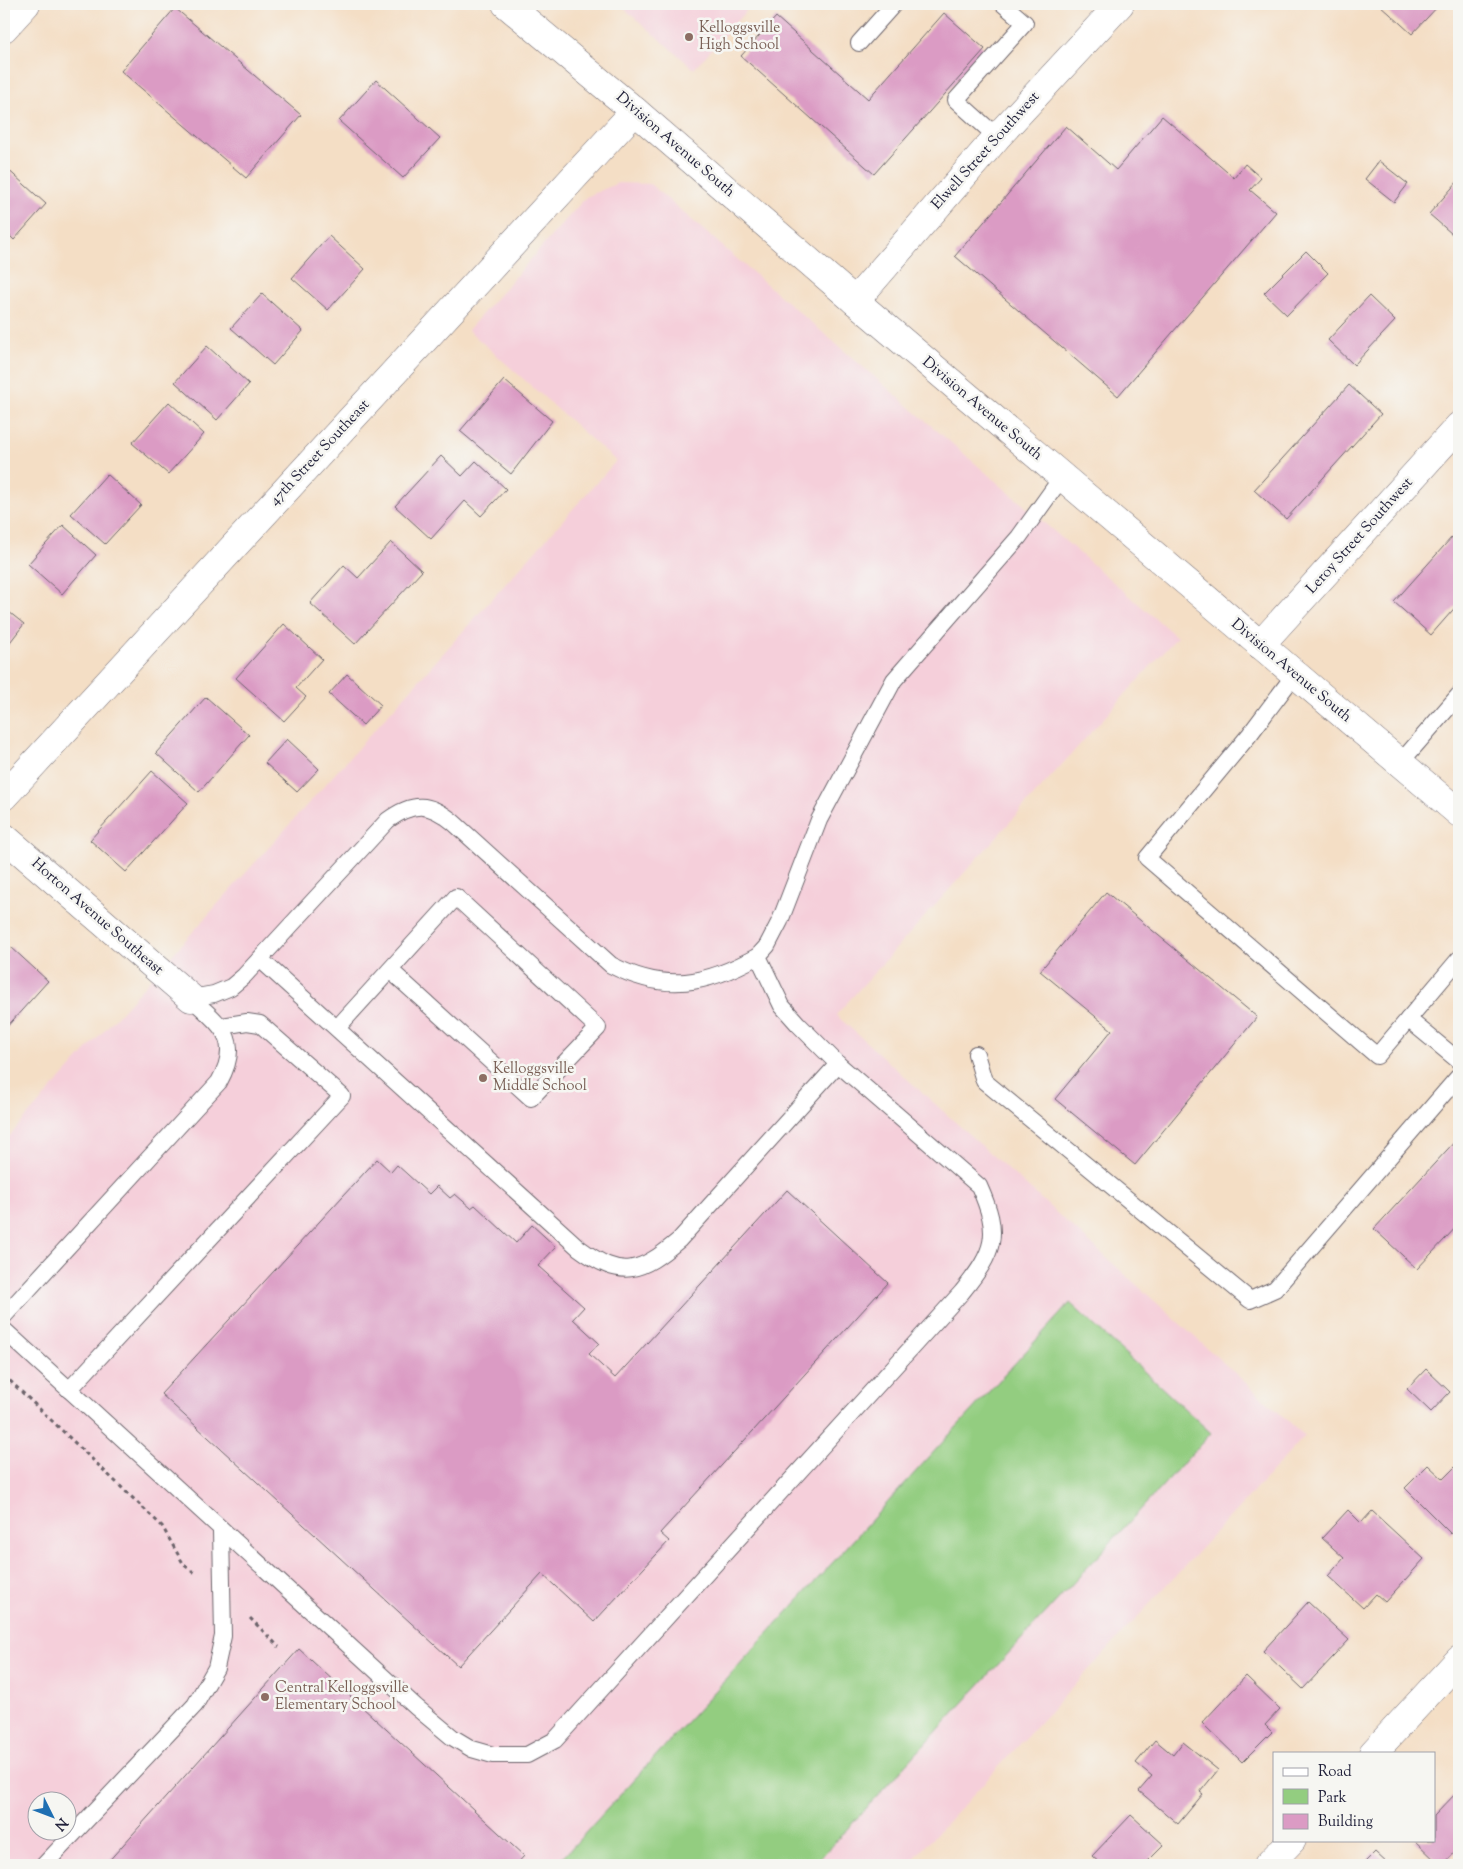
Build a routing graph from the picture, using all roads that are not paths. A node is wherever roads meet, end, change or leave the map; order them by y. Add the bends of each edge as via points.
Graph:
1 (26, 4) edge
2 (506, 4) edge
3 (894, 4) edge
4 (1003, 4) edge
5 (1120, 4) edge
6 (4, 28) edge
7 (859, 43) dead end
8 (635, 111) junction
9 (997, 137) junction
10 (855, 300) junction
11 (1459, 426) edge
12 (1062, 477) junction
13 (1260, 645) junction
14 (1295, 674) junction
15 (1459, 695) edge
16 (1400, 763) junction
17 (4, 796) edge
18 (1459, 813) edge
19 (4, 837) edge
20 (758, 956) junction
21 (1459, 959) edge
22 (261, 960) junction
23 (390, 970) junction
24 (190, 998) junction
25 (1408, 1019) junction
26 (222, 1026) junction
27 (337, 1028) junction
28 (976, 1054) dead end
29 (1459, 1061) edge
30 (838, 1064) junction
31 (1459, 1076) edge
32 (4, 1316) edge
33 (4, 1330) edge
34 (69, 1390) junction
35 (221, 1530) junction
36 (1459, 1660) edge
37 (1374, 1752) edge
38 (1290, 1842) edge
39 (44, 1865) edge
40 (1268, 1865) edge

1 - 6 street
2 - 8 street, Division Avenue South
3 - 7 lane
4 - 9 lane via 1025,23 956,100
5 - 9 street, Elwell Street Southwest
8 - 10 street, Division Avenue South
8 - 17 street, 47th Street Southeast
9 - 10 street, Elwell Street Southwest
10 - 12 street, Division Avenue South
11 - 13 street, Leroy Street Southwest
12 - 13 street, Division Avenue South
12 - 20 lane via 1019,537 894,680 819,820 780,921
13 - 14 street, Division Avenue South
14 - 16 street, Division Avenue South
14 - 25 lane via 1250,734 1147,858 1377,1056
15 - 16 lane
16 - 18 street, Division Avenue South
19 - 24 street, Horton Avenue Southeast
20 - 22 lane via 730,972 684,982 661,982 629,974 611,965 448,817 433,808 421,806 388,820
20 - 30 lane via 782,1006
21 - 25 lane
22 - 24 lane via 231,987
22 - 27 lane
23 - 23 lane via 532,1098 598,1028 456,898
23 - 27 lane
24 - 26 lane
25 - 29 lane
26 - 32 lane via 230,1050 228,1065 218,1082
26 - 34 lane via 248,1022 260,1024 342,1096
27 - 30 lane via 579,1248 616,1269 649,1264 680,1240
28 - 31 lane via 984,1081 1250,1300 1275,1289
30 - 35 lane via 979,1186 990,1211 992,1244 980,1270 962,1292 555,1740 527,1755 493,1755 472,1749 452,1737 408,1701
33 - 34 lane
34 - 35 lane
35 - 39 lane via 223,1636 216,1668 195,1705
36 - 37 street
38 - 40 street

